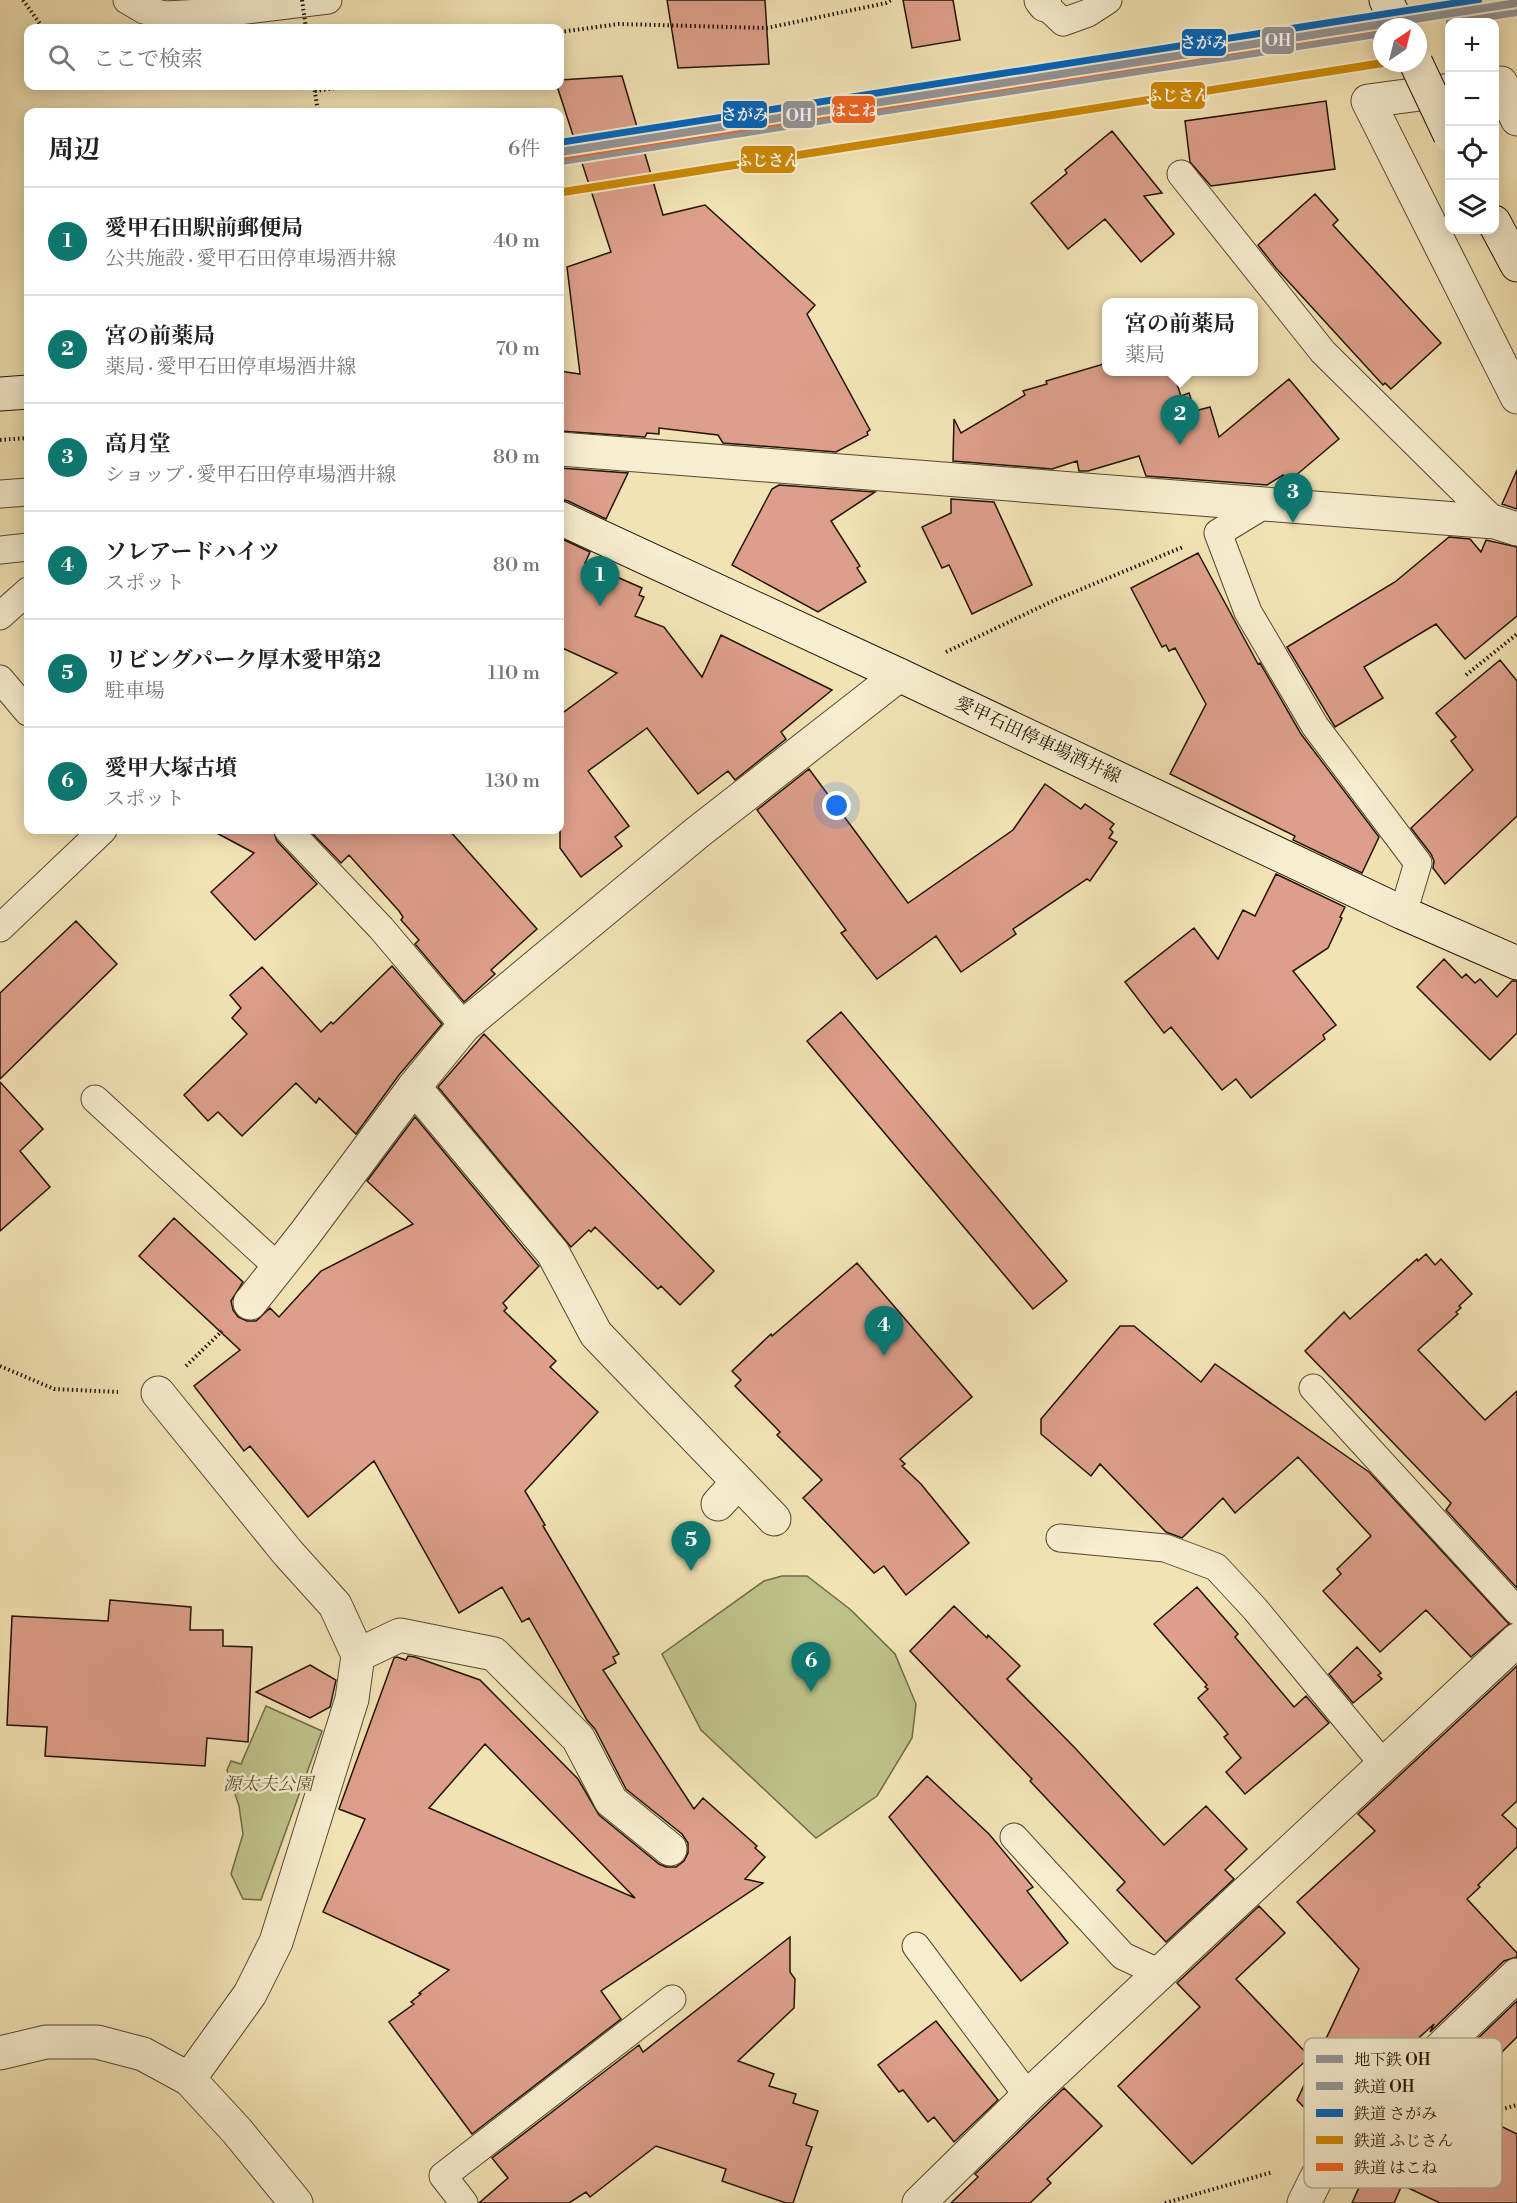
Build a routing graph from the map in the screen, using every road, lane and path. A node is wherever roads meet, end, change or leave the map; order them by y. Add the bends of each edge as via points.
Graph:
1 (24, 0) edge
2 (127, 0) edge
3 (302, 0) edge
4 (328, 0) edge
5 (891, 0) edge
6 (1108, 0) edge
7 (1386, 0) edge
8 (1043, 3) edge
9 (243, 5) edge
10 (1395, 18) edge
11 (40, 24) edge
12 (305, 24) edge
13 (564, 31) edge
14 (1420, 72) edge
15 (1499, 83) edge
16 (322, 90) edge
17 (315, 91) joint
18 (1445, 91) edge
19 (317, 108) edge
20 (1517, 119) edge
21 (1445, 126) edge
22 (1181, 174) dead end
23 (1499, 231) edge
24 (1517, 265) edge
25 (24, 392) edge
26 (0, 394) edge
27 (1517, 397) edge
28 (24, 438) edge
29 (0, 440) edge
30 (564, 449) edge
31 (24, 492) edge
32 (0, 494) edge
33 (1264, 504) junction
34 (564, 520) edge
35 (1506, 525) edge
36 (1218, 533) junction
37 (24, 548) edge
38 (0, 550) edge
39 (24, 594) edge
40 (0, 615) edge
41 (1517, 634) edge
42 (899, 675) junction
43 (1466, 675) dead end
44 (0, 679) edge
45 (24, 707) edge
46 (99, 834) edge
47 (292, 834) edge
48 (1403, 913) junction
49 (0, 928) edge
50 (1517, 963) edge
51 (464, 1026) junction
52 (414, 1087) junction
53 (94, 1099) dead end
54 (278, 1267) junction
55 (250, 1303) joint
56 (0, 1366) edge
57 (1313, 1388) dead end
58 (158, 1394) junction
59 (774, 1519) dead end
60 (1060, 1538) dead end
61 (1517, 1611) edge
62 (1517, 1640) edge
63 (358, 1655) junction
64 (1384, 1765) junction
65 (1014, 1837) dead end
66 (670, 1850) dead end
67 (916, 1946) dead end
68 (1160, 1973) junction
69 (1517, 1976) edge
70 (672, 1999) dead end
71 (1452, 2038) edge
72 (2, 2056) edge
73 (189, 2079) junction
74 (1028, 2096) junction
75 (1312, 2188) edge
76 (296, 2203) edge
77 (464, 2203) edge
78 (919, 2203) edge
79 (1304, 2203) edge

1 - 11 path
2 - 9 lane via 144,10 165,15
3 - 12 path, bridge
4 - 9 lane
5 - 13 path via 767,28 619,24
6 - 8 lane via 1063,22
7 - 10 street
14 - 21 street, bridge
15 - 20 street
16 - 17 path
17 - 19 path
18 - 27 street via 1368,101
22 - 35 lane via 1323,352
23 - 24 street
25 - 26 street
28 - 29 path
30 - 33 street
31 - 32 lane
33 - 35 street
33 - 36 lane
34 - 42 street, 愛甲石田停車場酒井線
36 - 42 path via 1055,600
36 - 48 lane via 1248,612 1315,726 1418,862
37 - 38 lane
39 - 40 lane
41 - 43 path
42 - 48 street, 愛甲石田停車場酒井線
42 - 51 street via 698,832
44 - 45 lane
46 - 49 lane
47 - 51 lane via 381,928
48 - 50 street, 愛甲石田停車場酒井線
51 - 52 street
52 - 54 street
52 - 59 street via 553,1253 596,1334 728,1493
53 - 54 lane
54 - 55 street
55 - 58 path
56 - 58 path via 54,1389
57 - 61 lane
58 - 63 street via 335,1605
60 - 64 lane via 1165,1548 1216,1567
62 - 64 street
63 - 66 street via 400,1635 495,1654 578,1738 611,1801
63 - 73 street via 352,1699 276,1942 250,1994
64 - 68 street
65 - 68 lane via 1123,1956
67 - 74 lane
68 - 74 street
69 - 71 street
70 - 77 lane via 443,2176
72 - 73 street via 46,2042 97,2042 142,2054
73 - 76 street
74 - 78 street
75 - 79 street

